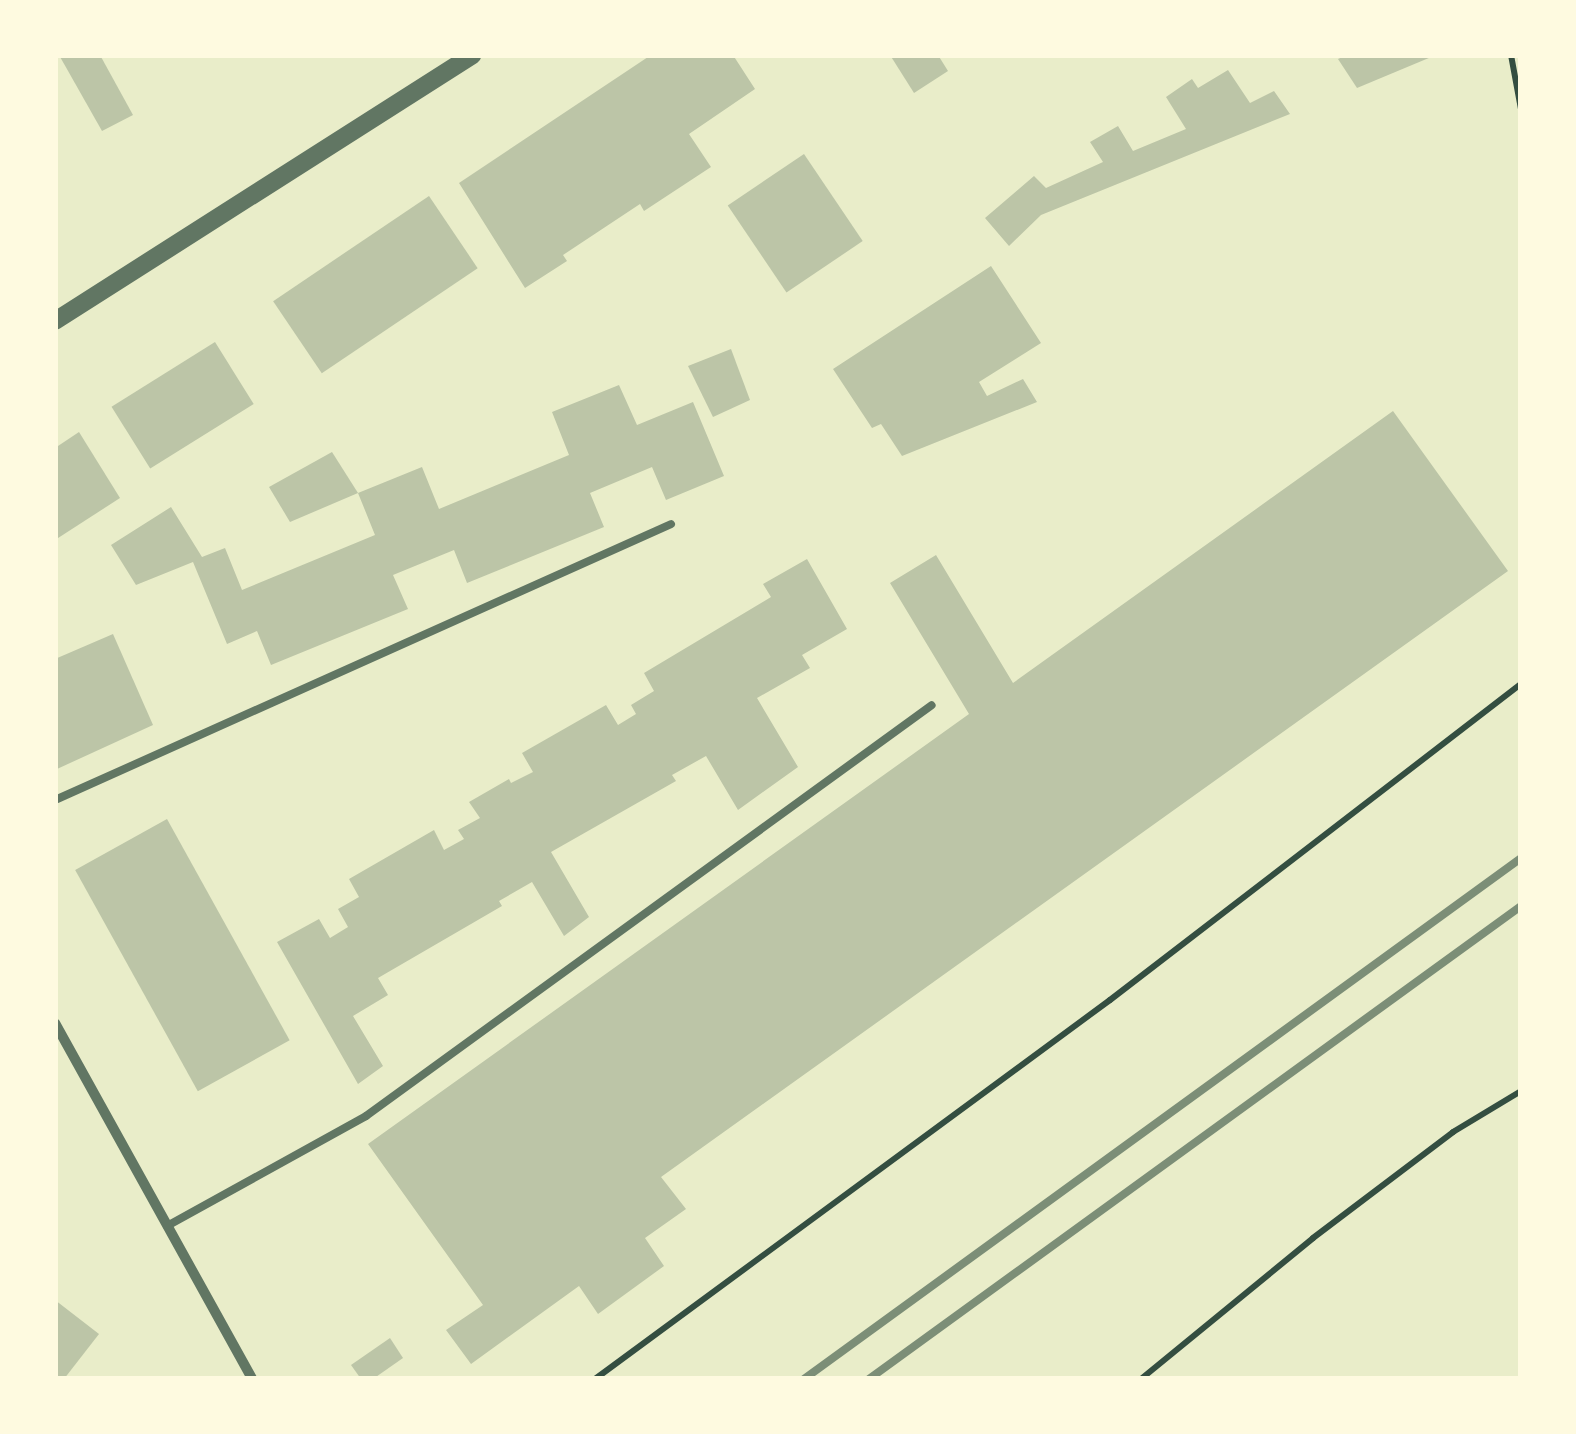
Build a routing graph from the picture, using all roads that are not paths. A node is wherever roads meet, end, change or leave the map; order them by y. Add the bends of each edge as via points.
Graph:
1 (474, 55) edge
2 (55, 321) edge
3 (671, 524) dead end
4 (932, 705) dead end
5 (55, 800) edge
6 (55, 1023) edge
7 (167, 1226) junction
8 (252, 1379) edge

1 - 2 street
3 - 5 lane
4 - 7 lane via 366,1116
6 - 7 street
7 - 8 street

